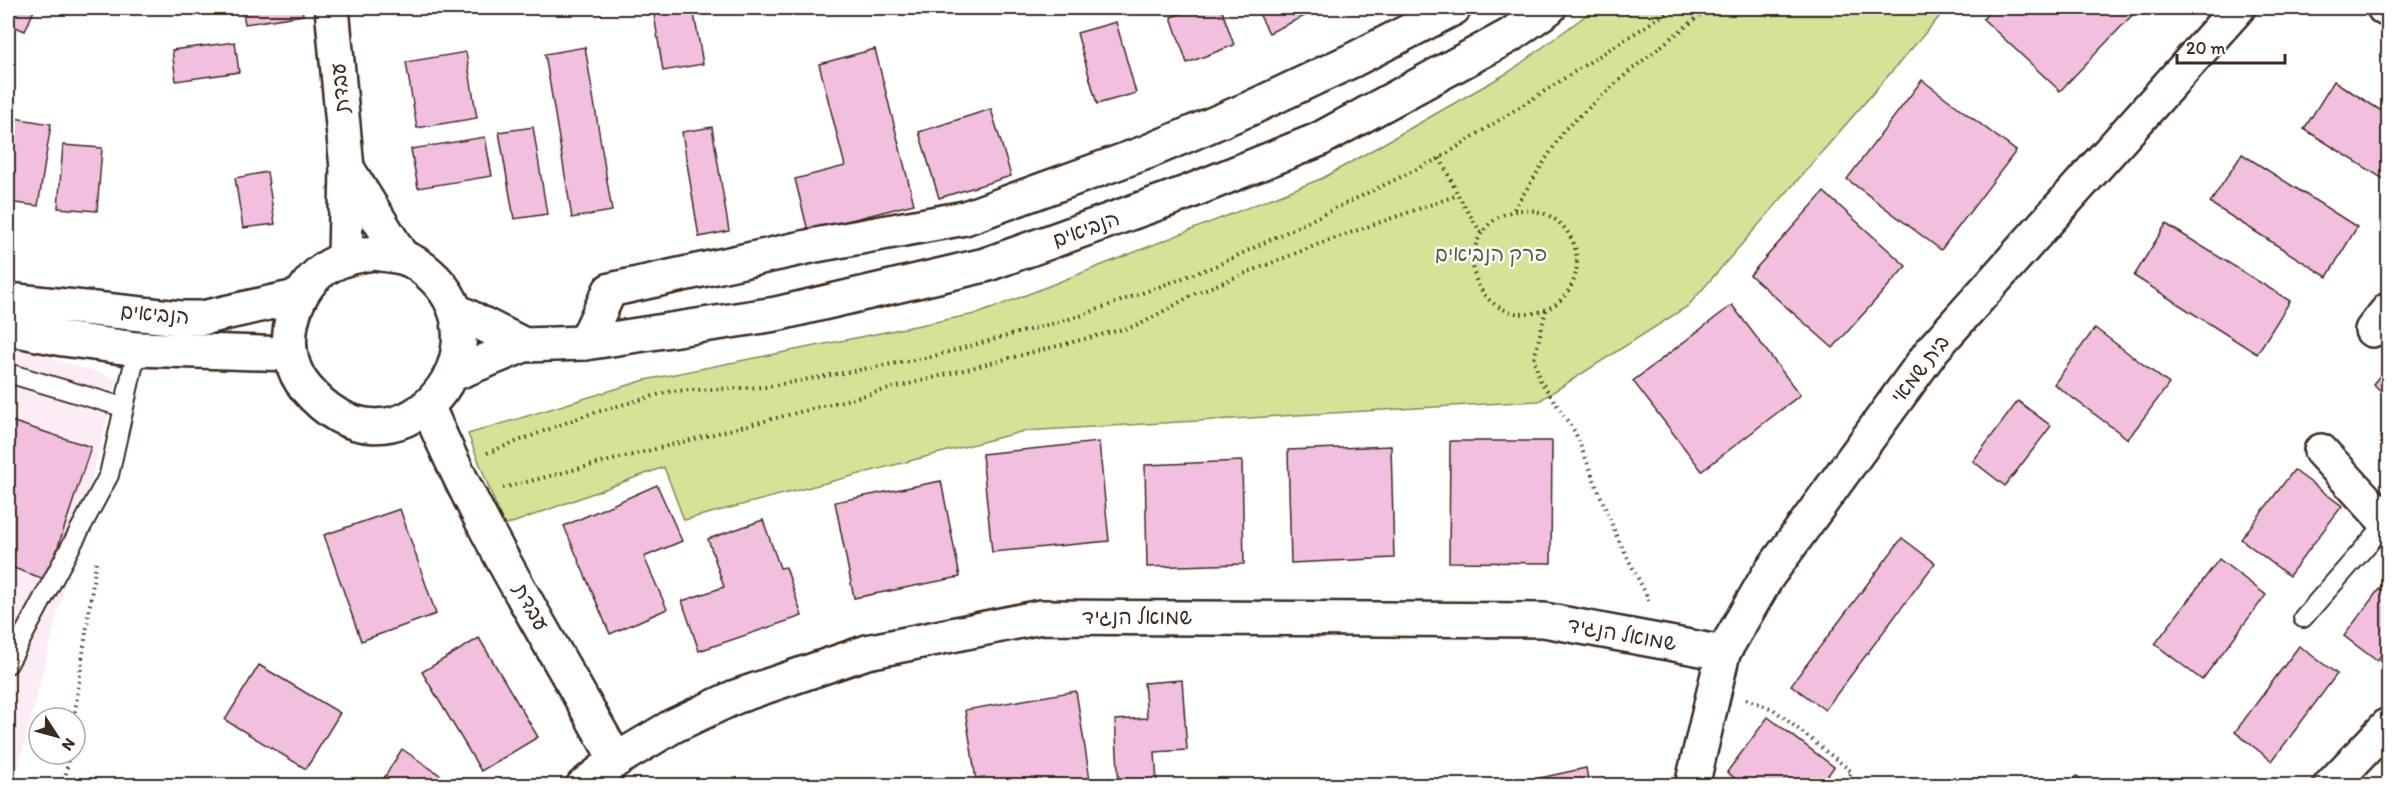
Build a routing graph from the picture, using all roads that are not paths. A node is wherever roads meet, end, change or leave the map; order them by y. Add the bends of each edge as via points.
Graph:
1 (332, 8) edge
2 (1454, 8) edge
3 (1550, 8) edge
4 (2238, 8) edge
5 (2384, 8) edge
6 (2388, 10) edge
7 (347, 168) junction
8 (402, 257) junction
9 (345, 258) junction
10 (300, 296) junction
11 (8, 300) edge
12 (455, 310) junction
13 (8, 328) edge
14 (585, 342) junction
15 (524, 345) junction
16 (137, 349) junction
17 (290, 354) junction
18 (8, 373) edge
19 (451, 375) junction
20 (123, 407) junction
21 (416, 414) junction
22 (2321, 451) dead end
23 (2388, 522) edge
24 (2303, 618) dead end
25 (1723, 653) junction
26 (8, 664) edge
27 (2388, 725) edge
28 (616, 760) junction
29 (583, 786) edge
30 (1692, 786) edge
31 (2330, 786) edge

1 - 7 street, עבדת
2 - 14 street via 1251,108 1148,152 965,218 816,245 610,290
3 - 14 street, הנביאים via 1509,36 1317,140 1185,193 985,265 776,314
4 - 25 street, בית שמאי via 1933,349 1767,577
5 - 6 street
7 - 8 street, עבדת
7 - 9 street, עבדת
8 - 9 street via 374,253
8 - 12 street via 425,269 443,287
9 - 10 street via 320,273
10 - 11 street, הנביאים via 202,318
10 - 17 street via 290,324
12 - 15 street, הנביאים
12 - 19 street via 459,342
13 - 16 street, הנביאים
14 - 15 street, הנביאים
15 - 19 street, הנביאים
16 - 17 street, הנביאים
16 - 20 lane
17 - 21 street via 300,381 319,404 344,418 372,428
18 - 20 lane
19 - 21 street via 443,389
20 - 26 lane via 109,475
21 - 28 street, עבדת via 451,459
22 - 23 street
23 - 24 lane
25 - 28 street, שמואל הנגיד via 1544,620 1041,617 867,652 746,693 673,726
25 - 30 street, בית שמאי
27 - 31 street
28 - 29 street, שמואל הנגיד

